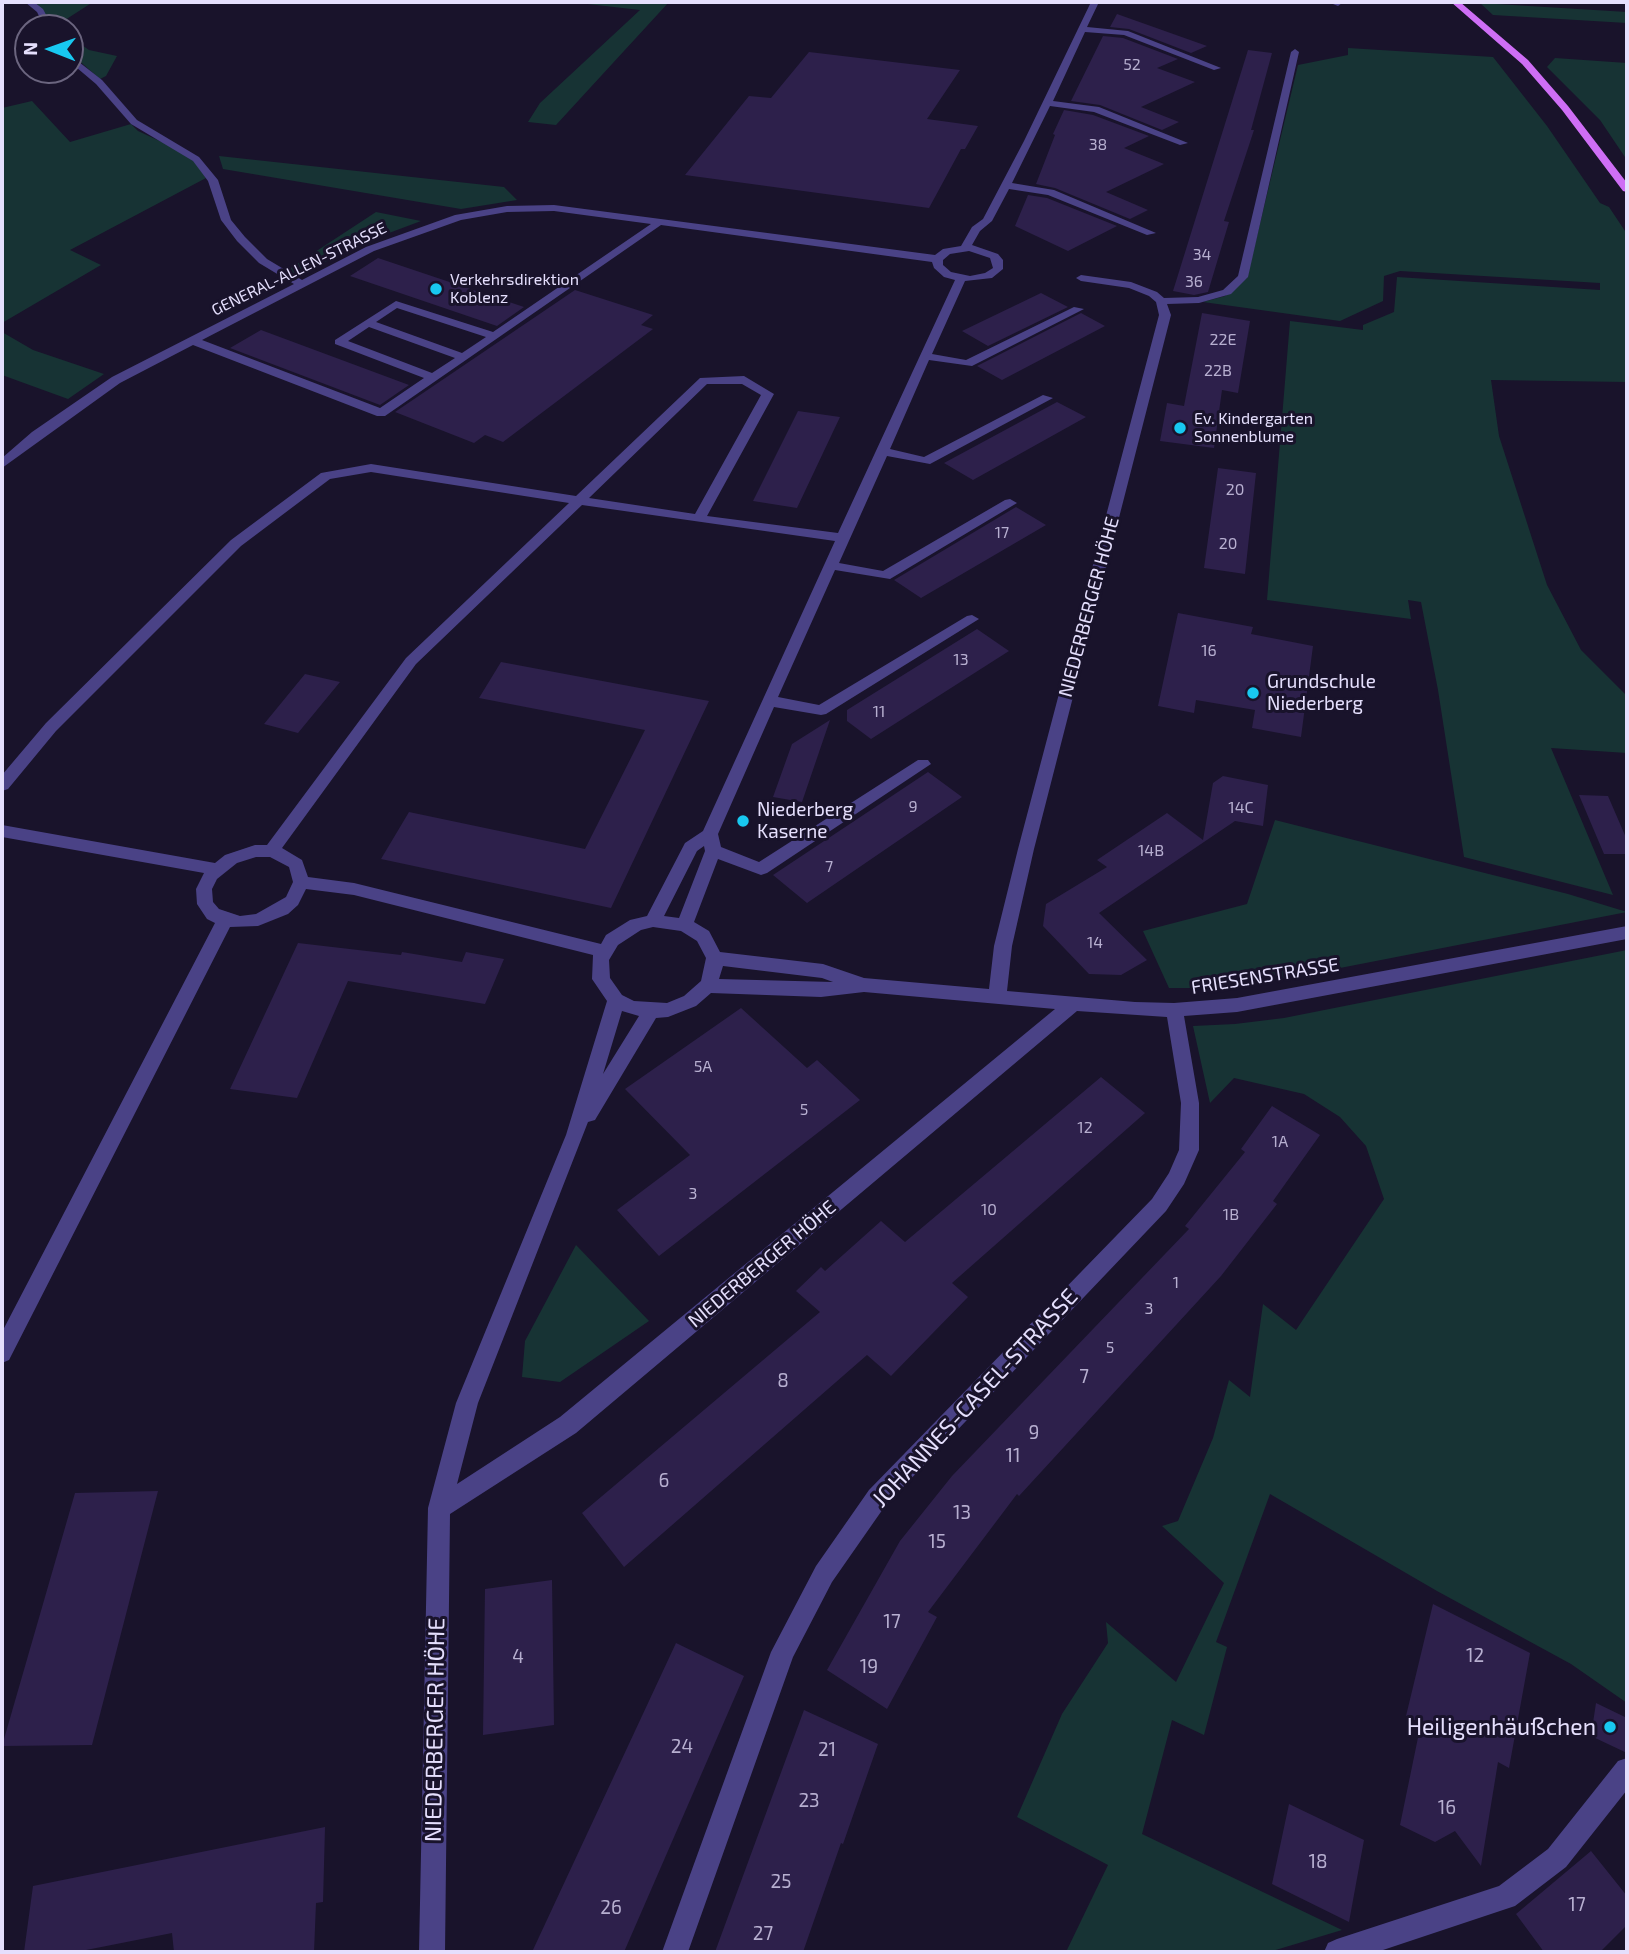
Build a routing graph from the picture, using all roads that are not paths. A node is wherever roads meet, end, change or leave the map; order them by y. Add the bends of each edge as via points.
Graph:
1 (1095, 2) edge
2 (1455, 2) edge
3 (1082, 29) junction
4 (1295, 52) dead end
5 (1217, 68) dead end
6 (84, 70) edge
7 (1047, 103) junction
8 (1183, 143) dead end
9 (1006, 185) junction
10 (1627, 189) edge
11 (660, 221) junction
12 (987, 221) junction
13 (1151, 233) dead end
14 (984, 244) junction
15 (965, 248) junction
16 (937, 259) junction
17 (961, 278) junction
18 (1081, 278) dead end
19 (302, 284) junction
20 (1161, 301) junction
21 (1078, 309) dead end
22 (368, 323) junction
23 (495, 336) junction
24 (192, 340) junction
25 (925, 356) junction
26 (464, 357) junction
27 (434, 378) junction
28 (1047, 398) dead end
29 (882, 451) junction
30 (2, 464) edge
31 (580, 501) junction
32 (1010, 503) dead end
33 (699, 519) junction
34 (842, 538) junction
35 (830, 565) junction
36 (972, 619) dead end
37 (770, 701) junction
38 (923, 764) dead end
39 (2, 785) edge
40 (2, 831) edge
41 (711, 843) junction
42 (271, 851) junction
43 (216, 869) junction
44 (301, 882) junction
45 (225, 920) junction
46 (653, 921) junction
47 (685, 925) junction
48 (1627, 933) edge
49 (603, 951) junction
50 (715, 958) junction
51 (864, 985) junction
52 (707, 986) junction
53 (997, 998) junction
54 (616, 1000) junction
55 (1073, 1004) junction
56 (1174, 1010) junction
57 (651, 1011) junction
58 (575, 1135) junction
59 (2, 1353) edge
60 (439, 1508) junction
61 (1627, 1770) edge
62 (432, 1952) edge
63 (675, 1952) edge
64 (1337, 1952) edge

1 - 3 street
2 - 10 main road via 1525,62
3 - 5 street via 1125,33
3 - 7 street
4 - 20 street via 1242,277 1227,292 1199,300
6 - 19 street via 134,122 201,163 213,180 226,220 241,239 263,261
7 - 8 street via 1097,109
7 - 9 street
9 - 12 street
9 - 13 street via 1050,192
11 - 16 street, GENERAL-ALLEN-STRASSE
11 - 19 street, GENERAL-ALLEN-STRASSE via 554,208 486,212 392,240
11 - 23 street
12 - 14 street
12 - 15 street
14 - 15 street, GENERAL-ALLEN-STRASSE
14 - 17 street via 998,260 998,269 988,276
15 - 16 street, GENERAL-ALLEN-STRASSE via 947,251
16 - 17 street via 940,269
17 - 25 street
18 - 20 street via 1131,285
19 - 24 street, GENERAL-ALLEN-STRASSE
20 - 53 street, NIEDERBERGER HÖHE via 1164,315 1023,861 1003,946
21 - 25 street via 968,364
22 - 23 street via 396,304
22 - 26 street
22 - 27 street via 339,342
23 - 26 street
24 - 27 street via 382,413
24 - 30 street, GENERAL-ALLEN-STRASSE via 116,380
25 - 29 street
26 - 27 street
28 - 29 street via 926,461
29 - 34 street
31 - 33 street
31 - 33 street via 704,381 744,380 768,394
31 - 39 street via 371,468 326,476 236,543 51,727
31 - 42 street via 411,661
32 - 35 street via 885,576
33 - 34 street
34 - 35 street
35 - 37 street
36 - 37 street via 821,710
37 - 41 street
38 - 41 street via 761,869
40 - 43 street
41 - 46 street via 691,847
41 - 47 street
42 - 43 street via 255,851
42 - 44 street via 296,864
43 - 45 street via 204,889 205,904
44 - 45 street via 292,901 267,917
44 - 49 street via 354,889
45 - 59 street
46 - 47 street
46 - 49 street via 620,933
47 - 50 street via 703,936
48 - 56 street, FRIESENSTRASSE via 1237,1005
49 - 54 street via 601,979
50 - 51 street, FRIESENSTRASSE via 823,971
50 - 52 street
51 - 52 street, FRIESENSTRASSE via 821,990
51 - 53 street, FRIESENSTRASSE
52 - 57 street via 682,1005
53 - 55 street, FRIESENSTRASSE
54 - 57 street
54 - 58 street, NIEDERBERGER HÖHE
55 - 56 street, FRIESENSTRASSE
55 - 60 street, NIEDERBERGER HÖHE via 568,1425
56 - 63 street, JOHANNES-CASEL-STRASSE via 1190,1103 1189,1150 1177,1178 1159,1205 877,1498 824,1574 783,1652
57 - 58 street, NIEDERBERGER HÖHE
58 - 60 street, NIEDERBERGER HÖHE via 467,1403
60 - 62 street, NIEDERBERGER HÖHE
61 - 64 street via 1557,1858 1506,1897

